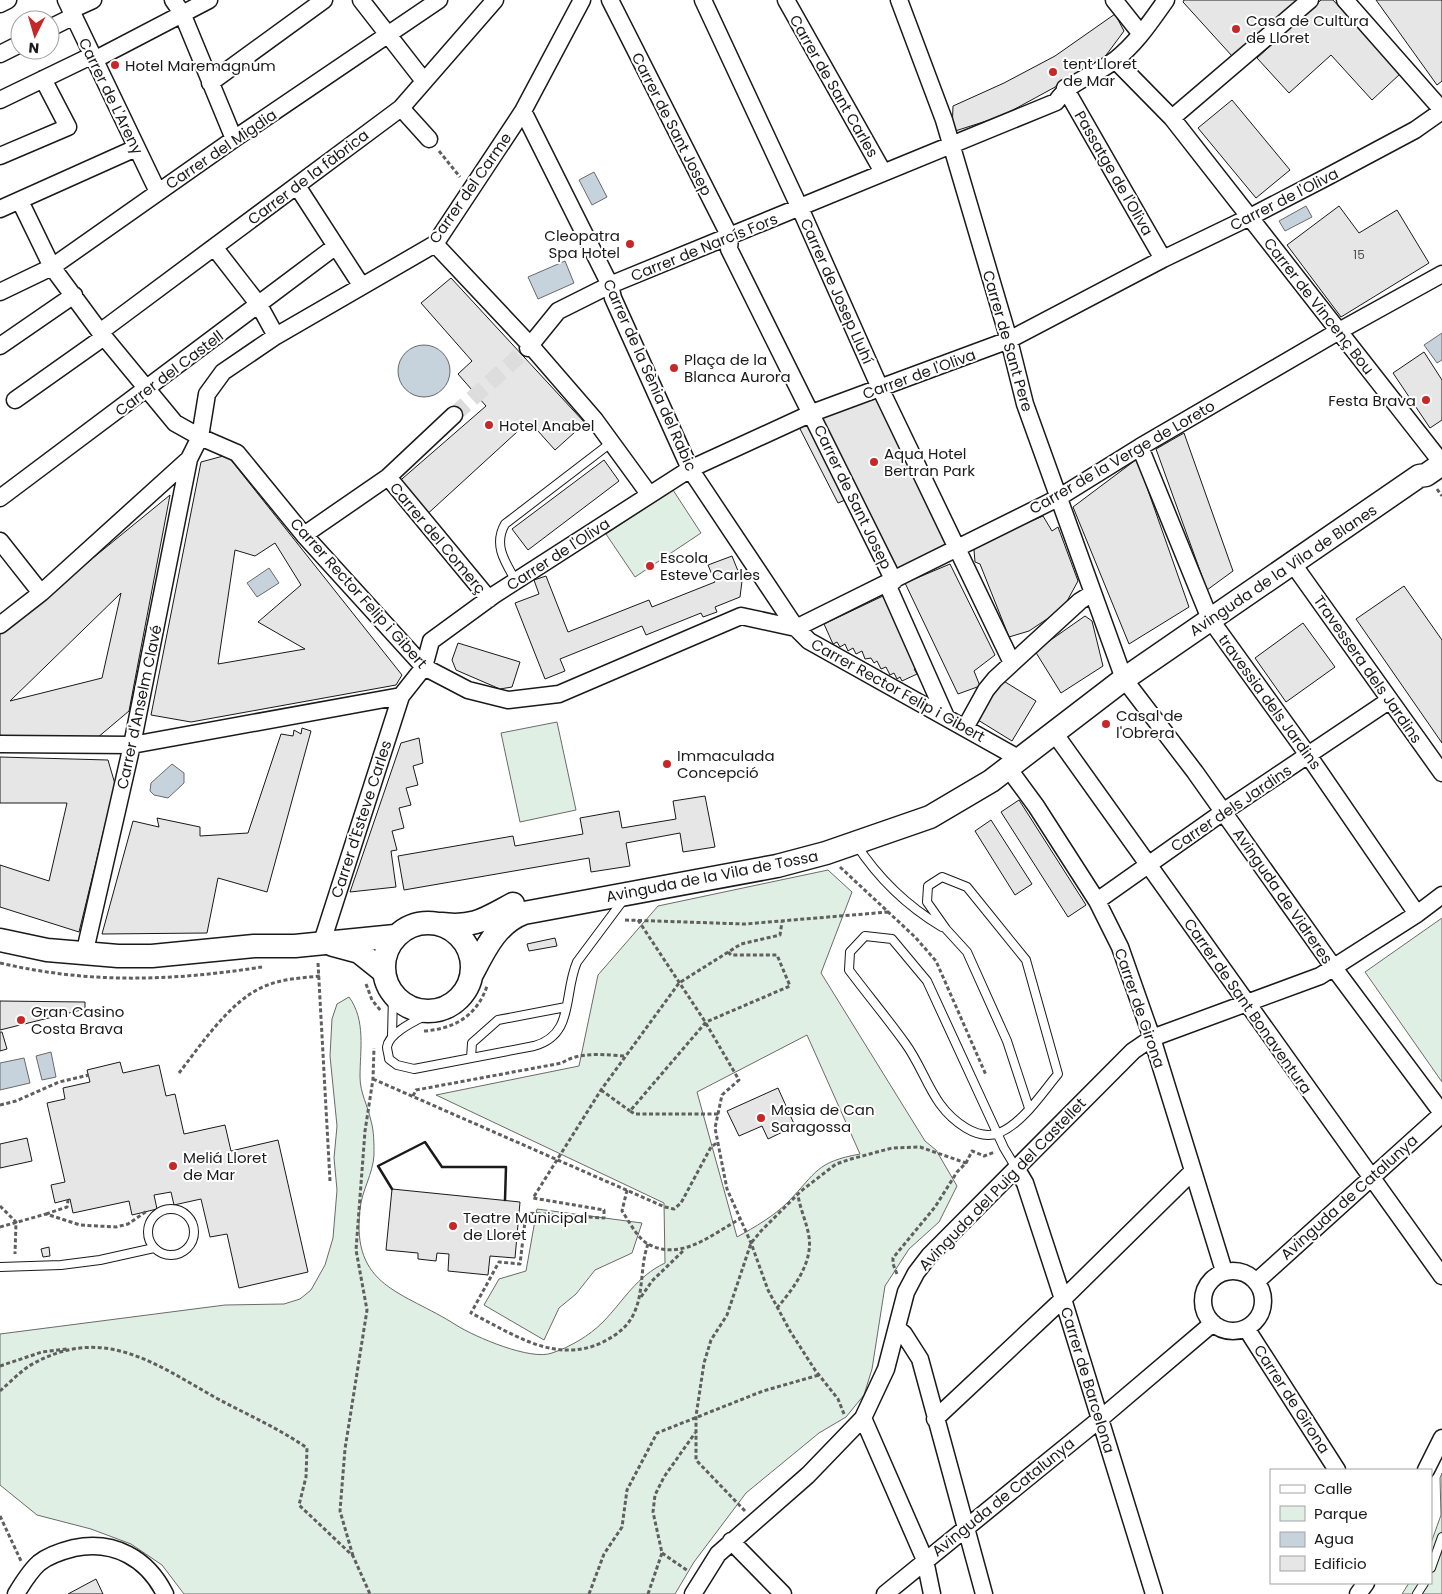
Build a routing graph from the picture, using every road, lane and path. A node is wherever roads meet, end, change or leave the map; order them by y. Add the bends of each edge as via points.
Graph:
1 (8, 0) edge
2 (92, 0) edge
3 (209, 0) edge
4 (324, 0) edge
5 (361, 0) edge
6 (439, 0) edge
7 (495, 0) edge
8 (582, 0) edge
9 (610, 0) edge
10 (703, 0) edge
11 (786, 0) edge
12 (899, 0) edge
13 (1114, 0) edge
14 (1166, 0) edge
15 (1310, 0) edge
16 (1345, 0) edge
17 (0, 4) edge
18 (178, 6) edge
19 (70, 8) edge
20 (60, 18) edge
21 (1141, 34) junction
22 (388, 35) junction
23 (93, 58) junction
24 (1115, 60) junction
25 (43, 79) junction
26 (424, 81) junction
27 (210, 83) junction
28 (1065, 88) junction
29 (0, 100) edge
30 (401, 108) junction
31 (523, 111) junction
32 (1442, 111) edge
33 (1172, 118) junction
34 (234, 139) junction
35 (429, 139) joint
36 (951, 145) junction
37 (136, 148) junction
38 (0, 156) edge
39 (883, 172) junction
40 (297, 186) junction
41 (470, 189) junction
42 (158, 192) junction
43 (20, 201) junction
44 (800, 208) junction
45 (0, 209) edge
46 (1250, 218) junction
47 (729, 243) junction
48 (434, 244) junction
49 (336, 246) junction
50 (214, 247) junction
51 (1163, 259) junction
52 (52, 267) junction
53 (1442, 274) edge
54 (361, 285) junction
55 (610, 285) junction
56 (0, 292) edge
57 (74, 295) junction
58 (259, 305) junction
59 (1339, 331) junction
60 (102, 334) junction
61 (276, 336) junction
62 (1009, 340) junction
63 (0, 346) edge
64 (529, 347) junction
65 (880, 388) junction
66 (147, 389) junction
67 (16, 400) dead end
68 (812, 413) junction
69 (454, 415) tunnel mouth
70 (200, 437) junction
71 (612, 442) junction
72 (1140, 446) junction
73 (188, 458) junction
74 (1442, 464) edge
75 (690, 469) junction
76 (388, 476) junction
77 (649, 494) junction
78 (0, 498) edge
79 (1058, 498) junction
80 (304, 535) junction
81 (0, 541) edge
82 (957, 547) junction
83 (1293, 564) junction
84 (516, 581) junction
85 (890, 583) junction
86 (1093, 593) junction
87 (41, 594) junction
88 (489, 599) junction
89 (1210, 619) junction
90 (0, 625) edge
91 (796, 628) junction
92 (1012, 663) junction
93 (424, 667) junction
94 (1124, 679) junction
95 (401, 696) junction
96 (1390, 700) junction
97 (946, 717) junction
98 (965, 728) junction
99 (1055, 734) junction
100 (0, 744) edge
101 (132, 745) junction
102 (1308, 755) junction
103 (1014, 763) junction
104 (1442, 774) edge
105 (1223, 812) junction
106 (855, 844) junction
107 (1148, 865) junction
108 (846, 873) dead end
109 (630, 892) junction
110 (1442, 895) edge
111 (874, 898) dead end
112 (1097, 901) junction
113 (888, 912) dead end
114 (1417, 914) junction
115 (626, 920) dead end
116 (638, 920) junction
117 (782, 922) junction
118 (441, 924) junction
119 (946, 929) junction
120 (395, 936) junction
121 (0, 940) edge
122 (295, 946) junction
123 (320, 950) junction
124 (728, 952) junction
125 (0, 954) edge
126 (84, 955) junction
127 (0, 963) edge
128 (267, 966) dead end
129 (1334, 968) junction
130 (472, 974) junction
131 (320, 976) junction
132 (375, 977) junction
133 (679, 983) junction
134 (393, 994) junction
135 (1247, 1004) junction
136 (566, 1007) junction
137 (434, 1011) junction
138 (382, 1015) dead end
139 (706, 1022) junction
140 (392, 1037) junction
141 (1152, 1038) junction
142 (376, 1040) dead end
143 (626, 1056) junction
144 (471, 1058) junction
145 (179, 1073) dead end
146 (89, 1075) dead end
147 (373, 1079) junction
148 (601, 1090) junction
149 (414, 1096) junction
150 (0, 1105) edge
151 (1029, 1108) junction
152 (630, 1111) junction
153 (1442, 1113) edge
154 (718, 1114) junction
155 (998, 1133) junction
156 (718, 1142) junction
157 (984, 1156) dead end
158 (558, 1158) junction
159 (966, 1163) junction
160 (1016, 1168) junction
161 (1193, 1171) junction
162 (1370, 1178) junction
163 (330, 1181) dead end
164 (627, 1190) junction
165 (798, 1195) junction
166 (68, 1200) dead end
167 (0, 1206) edge
168 (147, 1211) dead end
169 (46, 1214) junction
170 (740, 1219) junction
171 (16, 1222) junction
172 (0, 1227) edge
173 (751, 1243) junction
174 (648, 1244) junction
175 (154, 1248) junction
176 (685, 1250) junction
177 (16, 1265) junction
178 (0, 1267) edge
179 (1224, 1271) junction
180 (1442, 1276) edge
181 (912, 1281) junction
182 (1257, 1282) junction
183 (640, 1298) junction
184 (1063, 1299) junction
185 (777, 1308) junction
186 (1213, 1324) junction
187 (897, 1328) junction
188 (1246, 1328) junction
189 (70, 1348) junction
190 (0, 1366) edge
191 (819, 1375) junction
192 (0, 1391) edge
193 (696, 1416) junction
194 (863, 1418) junction
195 (935, 1419) junction
196 (1100, 1419) junction
197 (851, 1430) junction
198 (696, 1433) junction
199 (1442, 1438) edge
200 (1336, 1469) edge
201 (1426, 1469) edge
202 (0, 1516) edge
203 (755, 1520) junction
204 (964, 1528) junction
205 (1442, 1537) edge
206 (731, 1541) junction
207 (662, 1553) junction
208 (353, 1556) junction
209 (925, 1560) junction
210 (1432, 1565) edge
211 (28, 1576) junction
212 (701, 1580) junction
213 (16, 1594) edge
214 (165, 1594) edge
215 (370, 1594) edge
216 (589, 1594) edge
217 (648, 1594) edge
218 (693, 1594) edge
219 (783, 1594) edge
220 (885, 1594) edge
221 (932, 1594) edge
222 (984, 1594) edge
223 (1154, 1594) edge

1 - 17 street
2 - 19 street
3 - 18 street
4 - 27 street
5 - 22 street
6 - 22 street, Carrer del Migdia
7 - 26 street, Carrer de la fàbrica
8 - 31 street, Carrer del Carme
9 - 47 street, Carrer de Sant Josep
10 - 44 street, Carrer de Josep Lluhí
11 - 39 street, Carrer de Sant Carles
12 - 36 street, Carrer de Sant Pere
13 - 21 street
14 - 21 street, Carrer de Narcís Fors
15 - 33 street
16 - 32 street
18 - 23 street
18 - 27 street
19 - 20 street
19 - 23 street, Carrer de L'Areny
21 - 24 street, Carrer de Narcís Fors
22 - 26 street
22 - 34 street, Carrer del Migdia
23 - 25 street
23 - 37 street, Carrer de L'Areny
24 - 28 street, Carrer de Narcís Fors
24 - 33 street, Carrer de Vincenç Bou
25 - 29 street
25 - 38 street via 68,127
26 - 30 street, Carrer de la fàbrica
27 - 34 street
28 - 36 street, Carrer de Narcís Fors via 1056,102
28 - 51 street, Passatge de l'Oliva
30 - 35 street
30 - 40 street, Carrer de la fàbrica
31 - 41 street, Carrer del Carme
31 - 55 street, Carrer de la Sènia del Rabic
32 - 46 street, Carrer de l'Oliva via 1415,130
33 - 46 street, Carrer de Vincenç Bou
34 - 42 street, Carrer del Migdia
35 - 41 path
36 - 39 street, Carrer de Narcís Fors
36 - 62 street, Carrer de Sant Pere
37 - 42 street, Carrer de L'Areny
37 - 43 street
39 - 44 street, Carrer de Narcís Fors
40 - 49 street
40 - 50 street, Carrer de la fàbrica
41 - 48 street, Carrer del Carme
42 - 52 street, Carrer del Migdia
43 - 45 street
43 - 52 street
44 - 47 street, Carrer de Narcís Fors
44 - 65 street, Carrer de Josep Lluhí
46 - 51 street, Carrer de l'Oliva
46 - 59 street, Carrer de Vincenç Bou
47 - 55 street, Carrer de Narcís Fors
47 - 68 street, Carrer de Sant Josep
48 - 54 street, Carrer del Carme
48 - 64 street
49 - 54 street
49 - 58 street, Carrer del Castell
50 - 58 street
50 - 60 street, Carrer de la fàbrica
51 - 62 street, Carrer de l'Oliva
52 - 56 street, Carrer del Migdia
52 - 57 street
53 - 59 street, Carrer de la Verge de Loreto
54 - 61 street, Carrer del Carme
55 - 64 street, Carrer de Narcís Fors via 558,311
55 - 75 street, Carrer de la Sènia del Rabic
57 - 60 street
57 - 63 street
58 - 61 street
58 - 66 street, Carrer del Castell
59 - 72 street, Carrer de la Verge de Loreto
59 - 74 street, Carrer de Vincenç Bou
60 - 66 street
60 - 67 street, Carrer de la fàbrica
61 - 70 street, Carrer del Carme via 223,372 207,394
62 - 65 street, Carrer de l'Oliva
62 - 79 street, Carrer de Sant Pere via 1026,404
64 - 71 street
65 - 68 street, Carrer de l'Oliva
65 - 82 street, Carrer de Josep Lluhí
66 - 70 street via 175,423
66 - 78 street, Carrer del Castell
68 - 75 street, Carrer de l'Oliva
68 - 85 street, Carrer de Sant Josep
69 - 76 street
70 - 73 street
70 - 80 street, Carrer Rector Felip i Gibert via 237,453
71 - 77 street
71 - 84 lane via 505,524 500,533 503,559
72 - 79 street, Carrer de la Verge de Loreto
72 - 89 street, travessia dels Jardins
73 - 87 street
73 - 101 street, Carrer d'Anselm Clavé
74 - 83 main road, Avinguda de la Vila de Blanes via 1419,476
75 - 77 street, Carrer de l'Oliva
75 - 91 street, Carrer de la Sènia del Rabic
76 - 80 street
76 - 88 street, Carrer del Comerç
77 - 84 street, Carrer de l'Oliva
79 - 82 street, Carrer de la Verge de Loreto
79 - 86 street, Carrer de Sant Pere
80 - 93 street, Carrer Rector Felip i Gibert
81 - 87 street
82 - 85 street, Carrer de la Verge de Loreto
82 - 92 street, Carrer de Josep Lluhí
83 - 89 main road, Avinguda de la Vila de Blanes
83 - 96 street, Travessera dels Jardins
84 - 88 street, Carrer de l'Oliva
85 - 91 street, Carrer de la Verge de Loreto
85 - 97 street, Carrer de Sant Josep
86 - 92 street
86 - 94 street, Carrer de Sant Pere
87 - 90 street
88 - 93 street, Carrer de l'Oliva via 431,641
89 - 94 main road, Avinguda de la Vila de Blanes
89 - 102 street, travessia dels Jardins
91 - 93 street, Carrer Rector Felip i Gibert via 741,616 559,694 508,700 468,690
91 - 97 street, Carrer Rector Felip i Gibert via 809,641
92 - 98 street via 990,684
93 - 95 street
94 - 99 main road, Avinguda de la Vila de Tossa
94 - 105 street, Avinguda de Vidreres
95 - 101 street
95 - 123 street, Carrer d'Esteve Carles
96 - 102 street, Carrer dels Jardins
96 - 104 street, Travessera dels Jardins
97 - 98 street, Carrer Rector Felip i Gibert
98 - 103 street, Carrer Rector Felip i Gibert
99 - 103 main road, Avinguda de la Vila de Tossa
99 - 107 street, Carrer de Sant Bonaventura
100 - 101 street
101 - 126 street, Carrer d'Anselm Clavé
102 - 105 street, Carrer dels Jardins
102 - 114 street, travessia dels Jardins
103 - 106 main road, Avinguda de la Vila de Tossa via 930,817
103 - 112 street, Carrer de Girona via 1036,806
103 - 118 main road, Avinguda de la Vila de Tossa via 915,809 807,844 749,859 527,900 470,925
105 - 107 street, Carrer dels Jardins
105 - 129 street, Avinguda de Vidreres
106 - 109 main road, Avinguda de la Vila de Tossa via 777,866
106 - 119 lane via 877,875 922,915
107 - 112 street, Carrer dels Jardins
107 - 135 street, Carrer de Sant Bonaventura
108 - 111 path
109 - 130 main road, Avinguda de la Vila de Tossa via 540,908 516,916 493,937
109 - 136 lane via 577,962
110 - 114 street, Avinguda del Puig del Castellet
112 - 141 street, Carrer de Girona via 1120,947
113 - 117 path
114 - 129 street, Avinguda del Puig del Castellet
115 - 116 path
116 - 117 path
116 - 133 path
117 - 124 path via 780,935 741,944
118 - 120 main road via 416,923
118 - 130 main road via 454,931 468,948 473,964
119 - 151 lane via 971,961 1007,1041
119 - 151 lane via 926,902 928,886 942,877 968,887 1026,960 1058,1074
120 - 123 main road
120 - 132 main road
121 - 126 main road
122 - 123 main road
122 - 125 main road via 195,966 137,969 53,964
122 - 126 main road via 254,946 152,956
123 - 131 path
123 - 132 main road via 360,952
124 - 133 path
124 - 139 path via 730,955 777,955 790,986
127 - 128 path via 68,976 124,980 198,977
129 - 135 street, Avinguda del Puig del Castellet via 1302,984
129 - 153 street, Avinguda de Vidreres
130 - 137 main road via 460,998
131 - 145 path via 261,988 241,1002 209,1035
131 - 163 path
132 - 134 main road
132 - 138 path via 372,1000
133 - 139 path
133 - 143 path
134 - 137 main road via 408,1006 424,1012
134 - 140 lane
135 - 141 street, Avinguda del Puig del Castellet
135 - 162 street, Carrer de Sant Bonaventura
136 - 144 lane via 558,1032 544,1043
136 - 144 lane via 492,1023 472,1043
137 - 140 lane
139 - 152 path
139 - 154 path via 739,1080 722,1095
140 - 144 lane via 387,1047 389,1059 397,1065 414,1069
141 - 160 street, Avinguda del Puig del Castellet via 1133,1051
141 - 161 street, Carrer de Girona
142 - 147 path
143 - 148 path
143 - 149 path via 599,1054 569,1058 562,1063 416,1090
146 - 150 path via 59,1082
147 - 149 path
147 - 208 path via 365,1131 356,1250 367,1310 345,1449 340,1512
148 - 152 path
148 - 158 path
149 - 158 path
151 - 155 lane
152 - 154 path via 634,1114
153 - 162 street, Avinguda de Catalunya
154 - 156 path via 715,1128
155 - 155 lane via 977,1135 951,1120 933,1096 906,1045 849,970 850,952 866,936 892,939 927,981
155 - 160 lane
156 - 164 path via 711,1147 681,1203 674,1209
156 - 170 path via 727,1189
157 - 159 path via 972,1151
158 - 164 path
158 - 183 path via 533,1198 604,1210 604,1218 526,1213 520,1264 499,1262 471,1314 536,1346 578,1350 616,1336 634,1314
159 - 165 path via 920,1147 892,1148 836,1164
159 - 181 path via 893,1258 895,1274
160 - 181 street, Avinguda del Puig del Castellet via 929,1256
160 - 184 street, Carrer de Barcelona
161 - 179 street, Carrer de Girona
161 - 184 street
162 - 180 street, Carrer de Sant Bonaventura
162 - 182 street, Avinguda de Catalunya
164 - 174 path via 622,1211
165 - 173 path
165 - 185 path via 810,1250 790,1292
166 - 169 path via 67,1207
167 - 171 path
168 - 169 path via 128,1224 104,1228 80,1225
169 - 171 path
170 - 173 path
170 - 176 path
171 - 172 path
171 - 177 path
173 - 185 path
173 - 193 path via 727,1315 711,1340
174 - 176 path via 674,1252
174 - 183 path via 643,1259
175 - 175 lane via 168,1255 183,1252 194,1233 189,1218 184,1213 169,1209 155,1214 150,1220 147,1235
175 - 177 lane via 71,1264
176 - 183 path via 652,1281
177 - 178 lane
179 - 182 street via 1239,1271 1252,1276
179 - 186 street via 1210,1281 1202,1299 1204,1310
181 - 187 street, Avinguda del Puig del Castellet
182 - 188 street via 1264,1298 1263,1308 1255,1322
184 - 195 street
184 - 196 street, Carrer de Barcelona
185 - 191 path
186 - 188 street via 1230,1331
186 - 196 street, Avinguda de Catalunya
187 - 194 street, Avinguda del Puig del Castellet via 886,1369
187 - 195 street via 920,1360
188 - 200 street, Carrer de Girona
189 - 190 path via 42,1352
189 - 192 path via 29,1366
189 - 208 path via 104,1347 143,1357 307,1448 306,1477 299,1505
191 - 193 path via 763,1391
191 - 197 path via 838,1399
193 - 198 path
193 - 216 path via 657,1433 627,1490 622,1526 604,1554
194 - 197 street, Avinguda del Puig del Castellet
194 - 209 street
195 - 204 street
196 - 204 street, Avinguda de Catalunya
196 - 223 street, Carrer de Barcelona
197 - 203 street, Avinguda del Puig del Castellet via 808,1475
198 - 203 path via 696,1460
198 - 207 path via 664,1477 656,1495 653,1512
199 - 201 street
202 - 211 path
203 - 206 street, Avinguda del Puig del Castellet
204 - 209 street, Avinguda de Catalunya
204 - 222 street
205 - 210 lane
206 - 212 street, Avinguda del Puig del Castellet
206 - 219 street
207 - 212 path
207 - 217 path
208 - 215 path
209 - 220 street, Avinguda de Catalunya
209 - 221 street
211 - 213 street
211 - 214 street via 39,1563 60,1551 88,1545 116,1548 142,1562
212 - 218 street, Avinguda del Puig del Castellet

